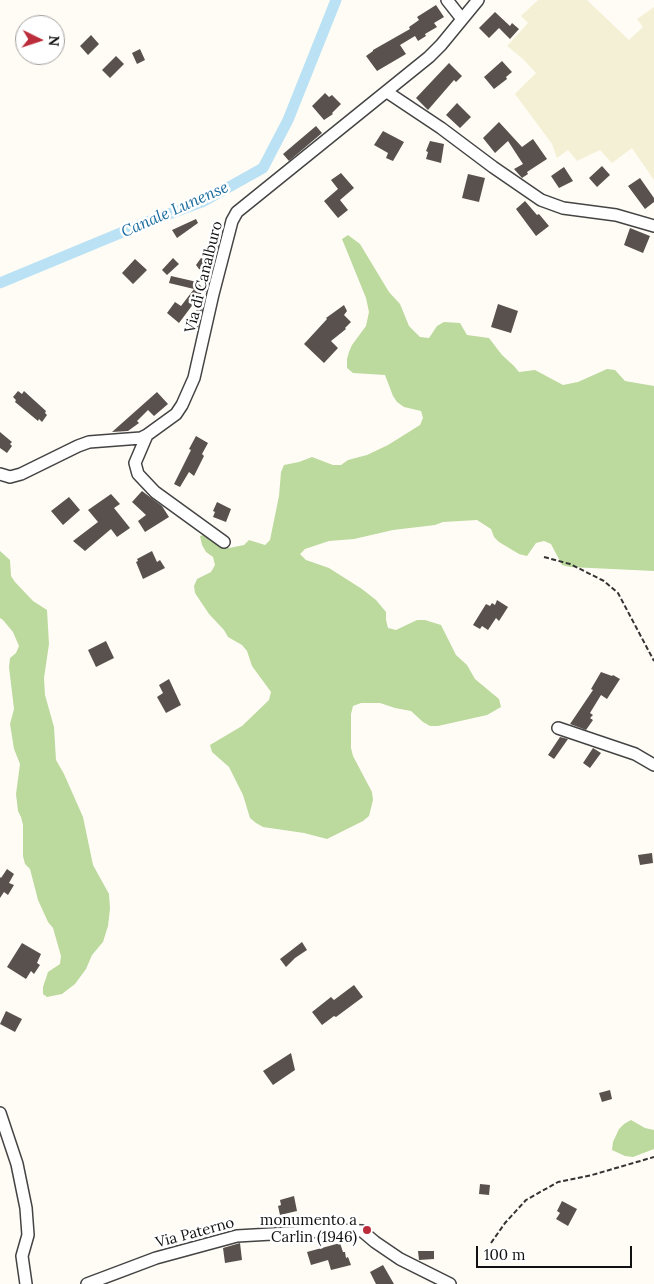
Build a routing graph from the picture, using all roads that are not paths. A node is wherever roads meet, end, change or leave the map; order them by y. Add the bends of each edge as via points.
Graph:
1 (447, 0) edge
2 (478, 0) edge
3 (462, 19) junction
4 (386, 92) junction
5 (654, 226) edge
6 (147, 435) junction
7 (0, 474) edge
8 (224, 542) dead end
9 (558, 728) dead end
10 (654, 765) edge
11 (0, 1113) edge
12 (26, 1284) edge
13 (87, 1284) edge
14 (450, 1284) edge

1 - 3 street
2 - 3 street, Via di Canalburo
3 - 4 street, Via di Canalburo via 442,45
4 - 5 street via 541,200 563,208 616,215
4 - 6 street, Via di Canalburo via 237,212 215,286 194,378 176,414
6 - 7 street, Via di Canalburo via 89,442 21,474 10,477
6 - 8 street via 135,463 138,474 156,492
9 - 10 street via 604,742
11 - 12 street via 17,1164 26,1208 28,1235 22,1256
13 - 14 street, Via Paterno via 156,1258 237,1236 341,1230 362,1231 400,1259

